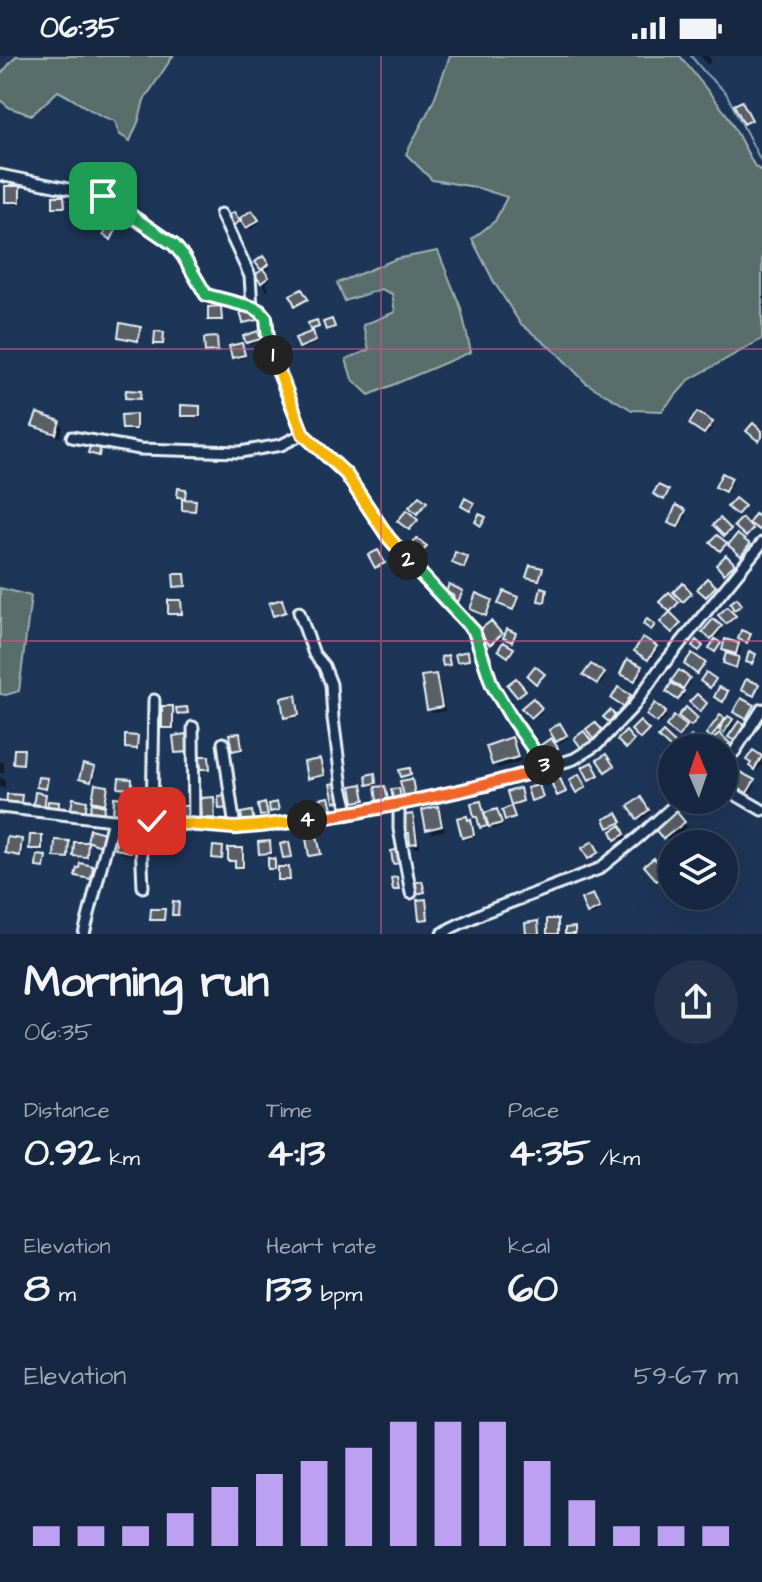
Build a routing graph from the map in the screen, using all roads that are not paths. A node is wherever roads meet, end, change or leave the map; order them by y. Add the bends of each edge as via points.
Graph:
1 (0, 175) edge
2 (221, 214) dead end
3 (252, 307) junction
4 (303, 434) junction
5 (72, 437) dead end
6 (762, 543) edge
7 (299, 612) dead end
8 (154, 700) dead end
9 (762, 709) edge
10 (193, 727) dead end
11 (223, 743) dead end
12 (738, 746) edge
13 (547, 768) junction
14 (738, 796) edge
15 (399, 803) junction
16 (0, 807) edge
17 (762, 810) edge
18 (349, 814) junction
19 (664, 814) edge
20 (140, 819) junction
21 (113, 820) junction
22 (152, 821) junction
23 (194, 825) junction
24 (235, 828) junction
25 (143, 887) dead end
26 (411, 893) dead end
27 (84, 934) edge
28 (442, 934) edge

1 - 3 street via 103,196 174,245 206,295
2 - 3 street via 250,276
3 - 4 street via 266,318 277,370
4 - 5 street via 281,445 240,452 140,449
4 - 13 street via 346,474 388,537 474,631 492,685
6 - 13 street via 625,716 598,744
7 - 18 street via 331,684
8 - 22 street
9 - 12 street
10 - 23 street
11 - 24 street
13 - 15 street
14 - 17 street
15 - 18 street
15 - 26 street
16 - 21 street
18 - 24 street
19 - 28 street via 599,869
20 - 21 street
20 - 22 street
20 - 25 street
21 - 27 street
22 - 23 street
23 - 24 street

